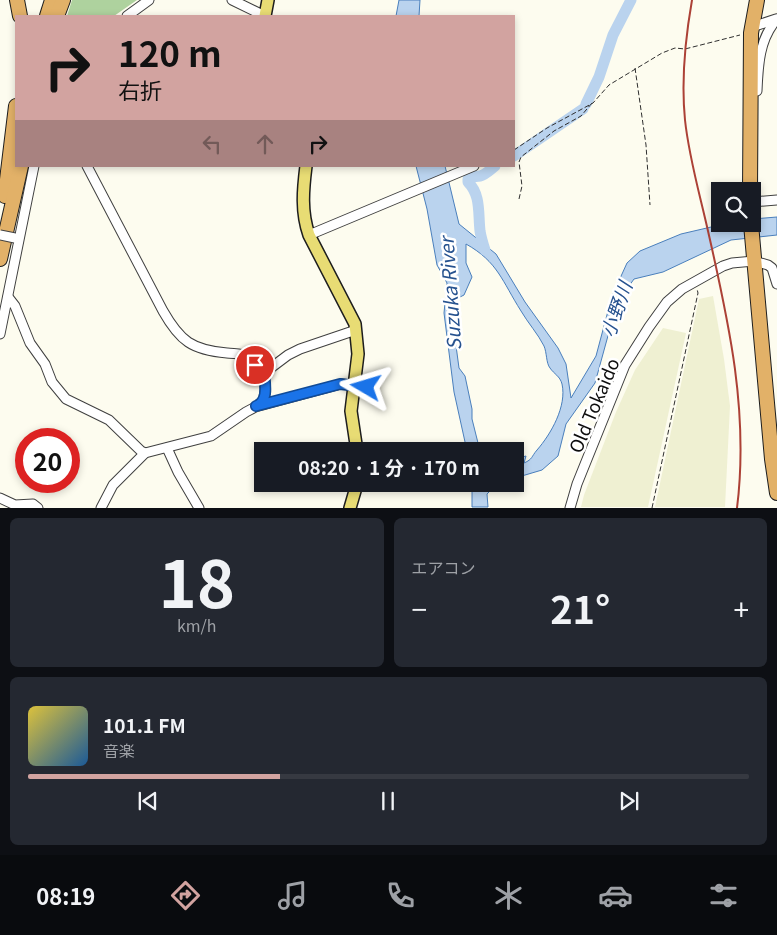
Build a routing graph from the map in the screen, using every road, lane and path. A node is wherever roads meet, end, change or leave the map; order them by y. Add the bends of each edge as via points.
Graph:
1 (17, 0) edge
2 (52, 0) edge
3 (63, 0) edge
4 (149, 0) edge
5 (232, 0) edge
6 (268, 0) edge
7 (757, 0) edge
8 (20, 15) edge
9 (47, 15) edge
10 (57, 15) edge
11 (128, 15) edge
12 (263, 15) edge
13 (265, 15) edge
14 (776, 19) edge
15 (751, 30) junction
16 (635, 68) junction
17 (592, 103) junction
18 (15, 114) edge
19 (750, 114) junction
20 (515, 149) edge
21 (15, 151) edge
22 (21, 167) edge
23 (34, 167) edge
24 (88, 167) edge
25 (306, 167) edge
26 (472, 167) edge
27 (750, 182) edge
28 (5, 196) junction
29 (519, 199) dead end
30 (777, 200) edge
31 (761, 201) edge
32 (650, 205) dead end
33 (0, 217) edge
34 (752, 232) edge
35 (0, 234) edge
36 (309, 236) junction
37 (17, 238) junction
38 (754, 257) junction
39 (0, 259) edge
40 (694, 282) junction
41 (777, 284) edge
42 (8, 297) junction
43 (356, 330) junction
44 (0, 334) edge
45 (264, 373) junction
46 (366, 389) dead end
47 (256, 406) junction
48 (356, 442) edge
49 (167, 448) junction
50 (145, 453) junction
51 (355, 492) edge
52 (777, 493) edge
53 (0, 498) edge
54 (38, 508) edge
55 (101, 508) edge
56 (199, 508) edge
57 (350, 508) edge
58 (570, 508) edge
59 (652, 508) edge

1 - 8 highway
2 - 9 highway
3 - 10 highway
4 - 11 street
5 - 12 street
6 - 13 main road
7 - 15 highway
14 - 15 street
14 - 19 street via 762,46 756,99
15 - 16 path via 685,49 675,48
15 - 19 highway
16 - 17 path via 609,84
16 - 32 path via 646,145
17 - 20 path
17 - 29 path via 582,116 554,131 521,157
18 - 28 highway
19 - 27 highway
21 - 28 highway
22 - 39 highway
23 - 37 street
24 - 45 street via 177,333 198,348 245,355
25 - 36 main road via 303,199
26 - 36 street
28 - 33 highway
30 - 31 street
34 - 38 highway
35 - 37 street, bridge
36 - 43 main road
37 - 42 street
38 - 40 street, Old Tokaido via 732,263
38 - 41 street via 772,268
38 - 52 highway
40 - 58 street, Old Tokaido via 667,302 625,364
40 - 59 path via 698,293
42 - 44 street
42 - 50 street via 52,382 66,399 109,420
43 - 45 street via 300,349
43 - 48 main road via 358,354 351,411
45 - 47 street via 263,400
46 - 47 street, bridge via 340,384
47 - 49 street via 210,436
49 - 50 street
49 - 56 street
50 - 55 street via 113,485
51 - 57 main road
53 - 54 street via 15,505 33,504

